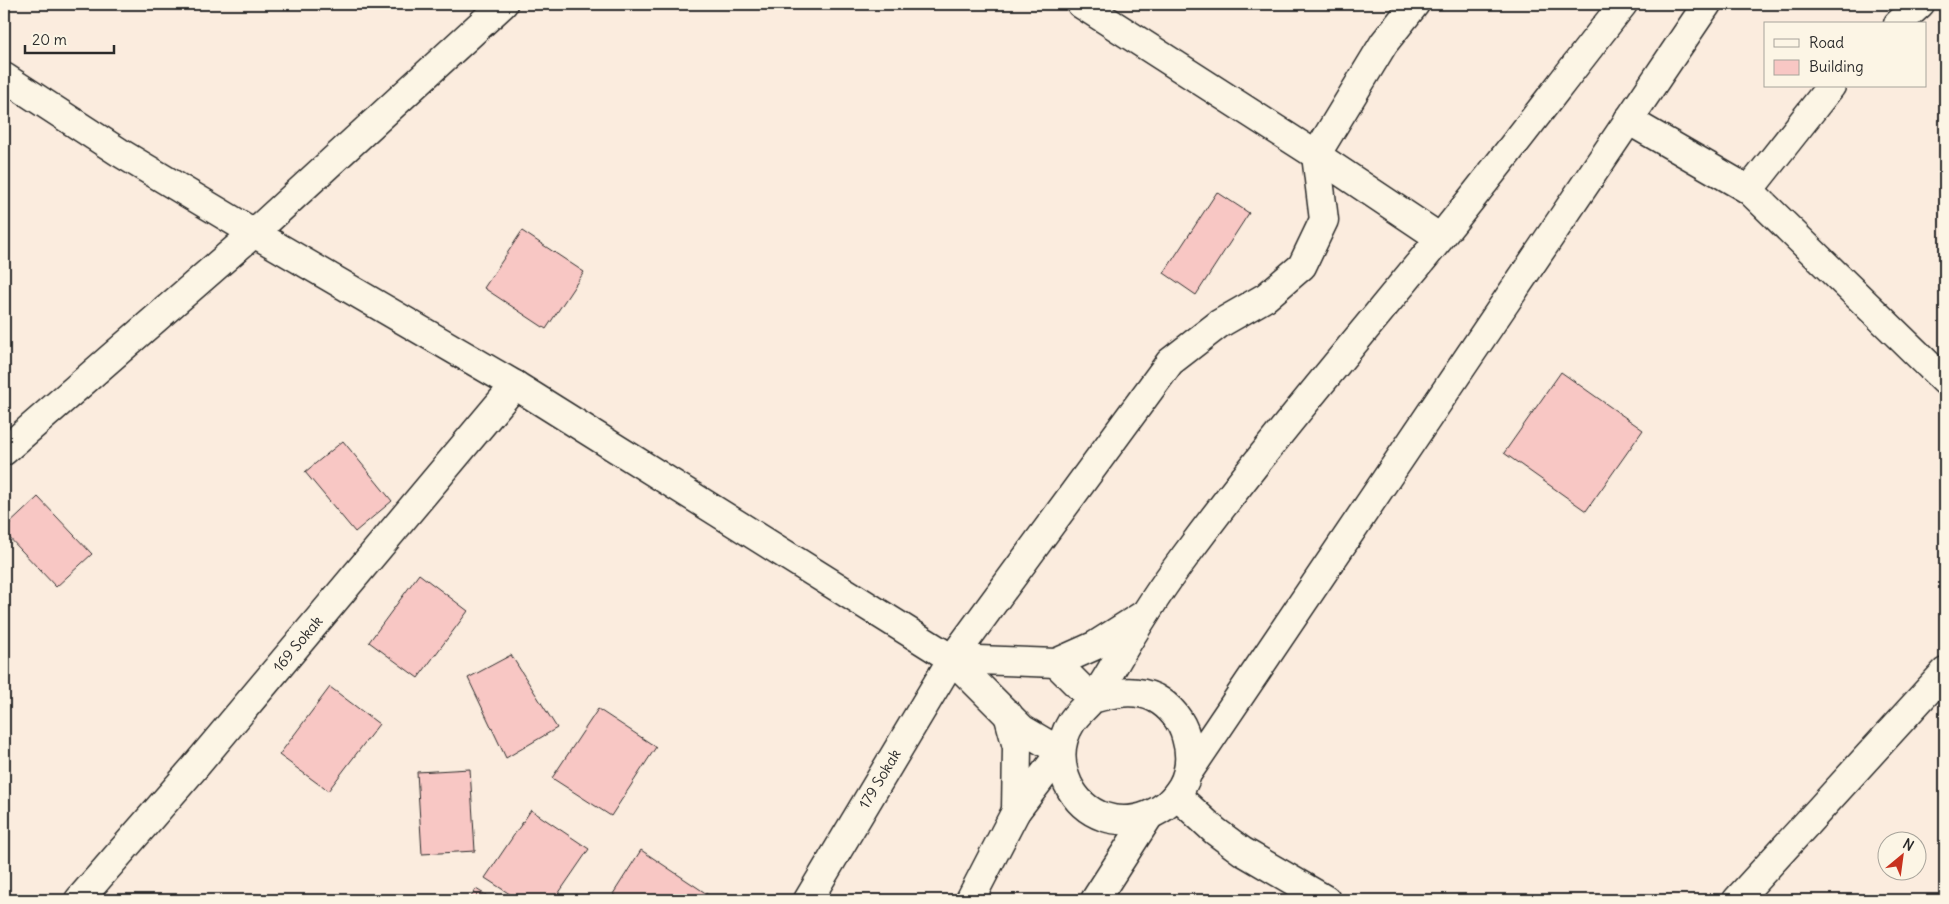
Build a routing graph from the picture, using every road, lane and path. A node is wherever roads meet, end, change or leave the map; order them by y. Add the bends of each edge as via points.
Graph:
1 (503, 4) edge
2 (1081, 4) edge
3 (1414, 4) edge
4 (1623, 4) edge
5 (1707, 4) edge
6 (1920, 4) edge
7 (1900, 22) edge
8 (4, 77) edge
9 (1829, 88) edge
10 (1628, 120) junction
11 (1316, 155) junction
12 (1749, 190) junction
13 (254, 233) junction
14 (1440, 238) junction
15 (1945, 381) edge
16 (515, 385) junction
17 (4, 451) edge
18 (1144, 615) junction
19 (952, 659) junction
20 (1056, 663) junction
21 (1945, 672) edge
22 (1092, 699) junction
23 (1008, 714) junction
24 (1061, 752) junction
25 (1189, 771) junction
26 (1176, 795) junction
27 (1016, 811) junction
28 (1149, 816) junction
29 (79, 900) edge
30 (808, 900) edge
31 (970, 900) edge
32 (1095, 900) edge
33 (1326, 900) edge
34 (1737, 900) edge

1 - 13 main road
2 - 11 main road
3 - 11 main road via 1384,42
4 - 14 main road
5 - 10 main road
6 - 7 main road
8 - 13 main road via 119,152
9 - 12 main road
10 - 12 main road
10 - 25 main road
11 - 14 main road
11 - 19 main road, 179 Sokak via 1324,220 1302,266 1266,297 1219,324 1170,362
12 - 15 main road
13 - 16 main road
13 - 17 main road
14 - 18 main road via 1226,501 1156,594
16 - 19 main road
16 - 29 main road, 169 Sokak via 201,761
18 - 20 main road via 1094,646
18 - 22 main road
19 - 20 main road
19 - 23 main road
19 - 30 main road, 179 Sokak
20 - 22 main road
21 - 34 main road
22 - 24 main road via 1066,732
22 - 25 main road via 1113,693 1135,692 1155,698 1172,711 1184,728 1190,749
23 - 24 main road via 1022,729
23 - 27 main road via 1017,747
24 - 27 main road
24 - 28 main road via 1063,774 1073,793 1088,808 1107,818 1128,821
25 - 26 main road via 1182,790
26 - 28 main road via 1168,806
26 - 33 main road via 1242,851
27 - 31 main road
28 - 32 main road

